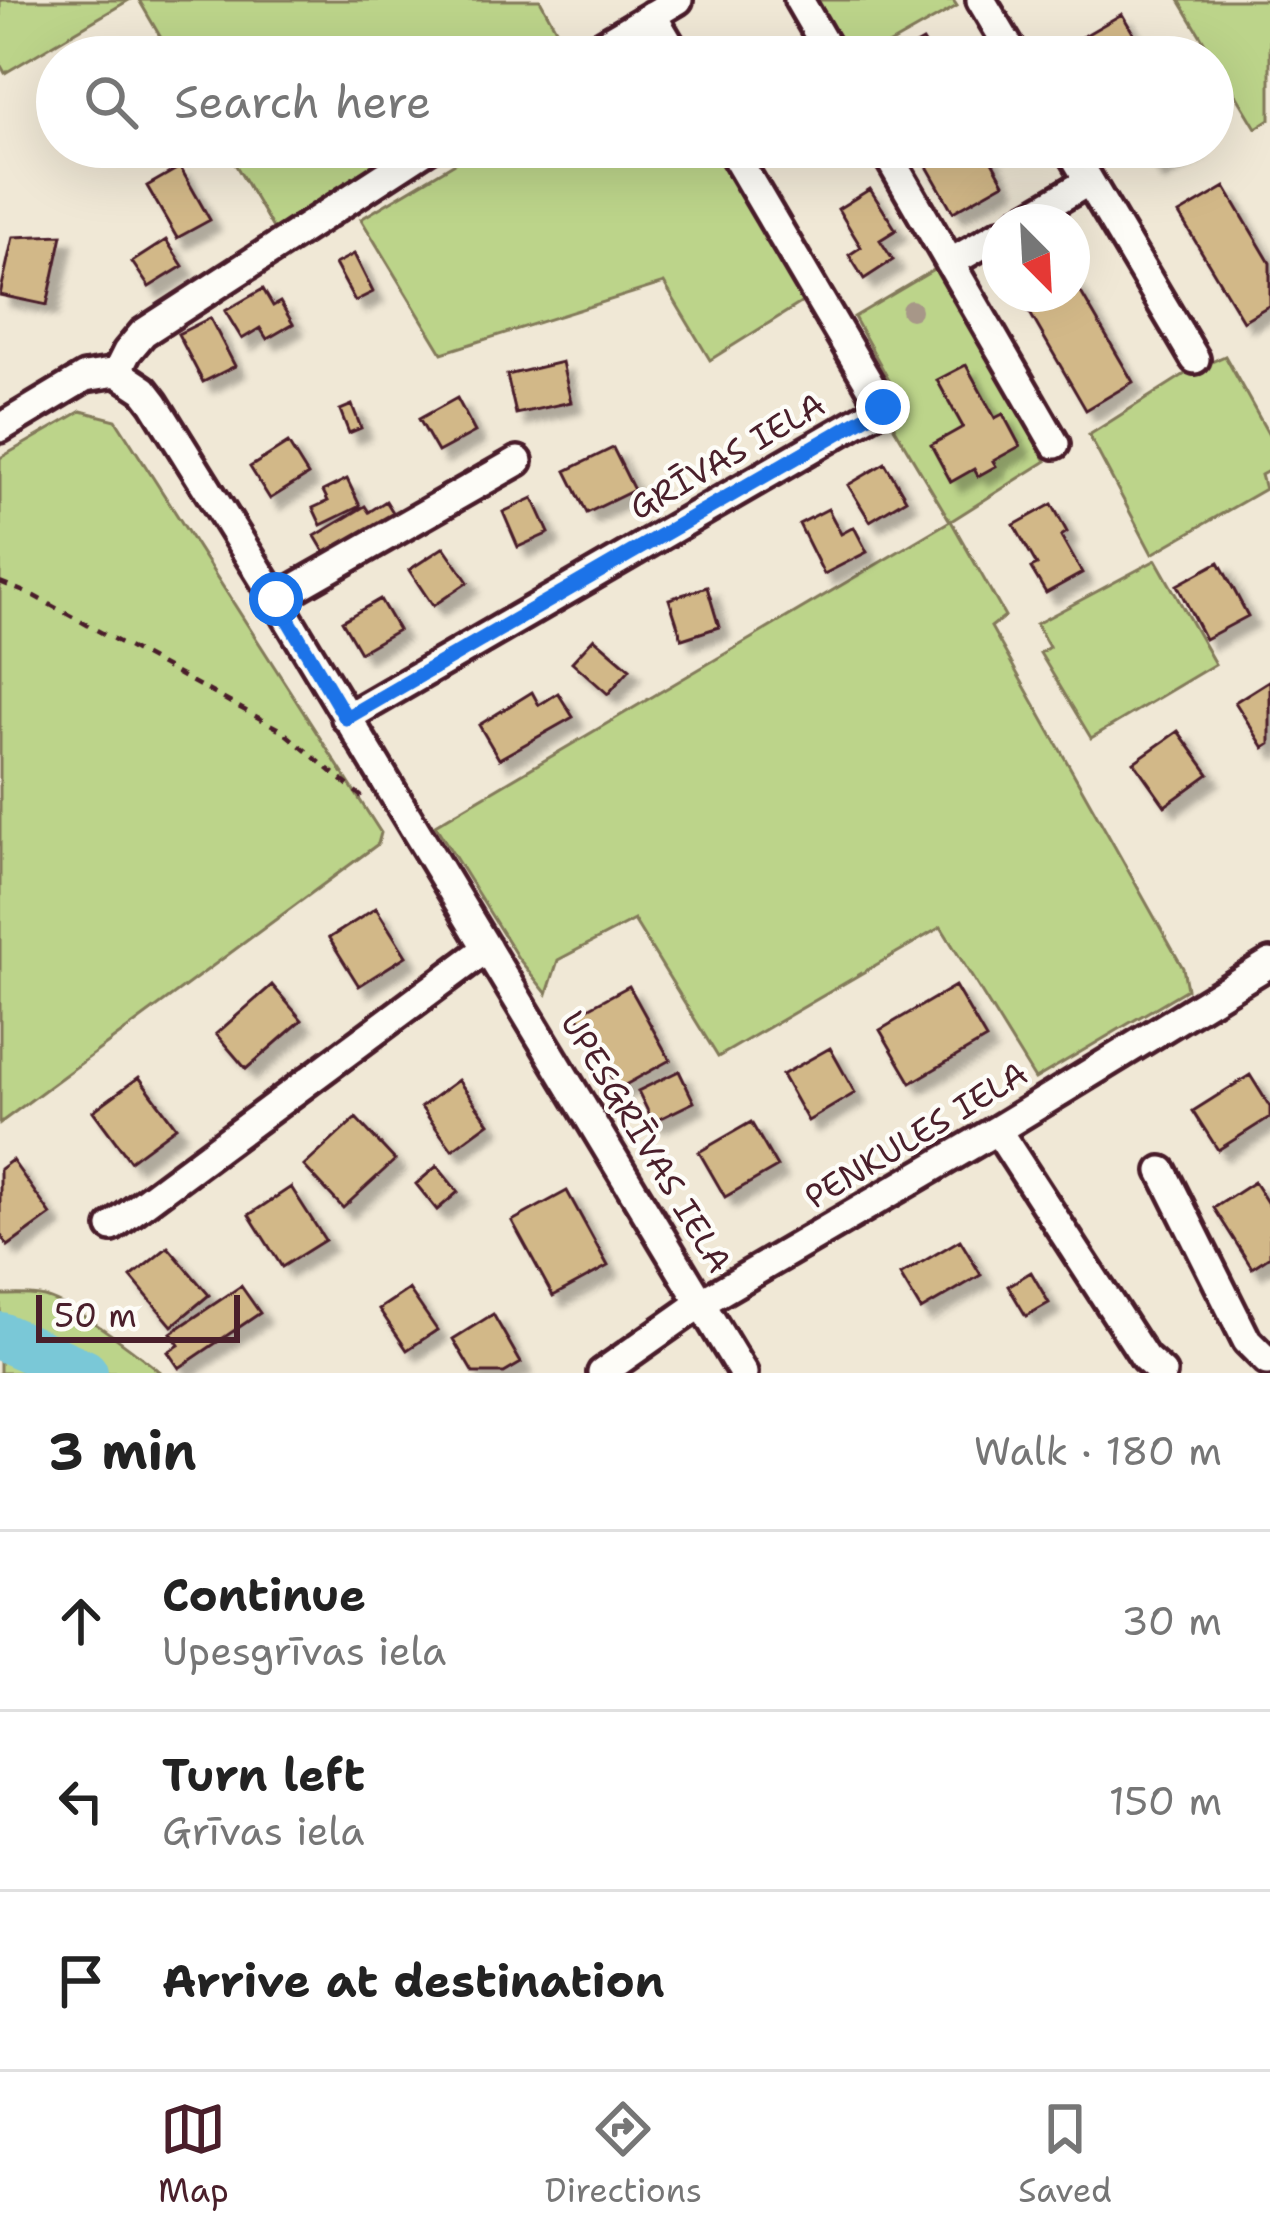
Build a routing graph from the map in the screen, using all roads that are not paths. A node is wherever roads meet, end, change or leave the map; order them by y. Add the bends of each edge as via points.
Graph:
1 (678, 0) edge
2 (800, 0) edge
3 (981, 0) edge
4 (652, 15) junction
5 (617, 36) edge
6 (664, 36) edge
7 (820, 36) edge
8 (1002, 36) edge
9 (398, 168) edge
10 (742, 168) edge
11 (895, 168) edge
12 (1081, 168) edge
13 (1089, 181) junction
14 (1050, 204) edge
15 (982, 244) edge
16 (950, 263) junction
17 (1195, 359) dead end
18 (117, 373) junction
19 (0, 428) edge
20 (1055, 444) dead end
21 (518, 461) dead end
22 (276, 599) junction
23 (346, 718) junction
24 (487, 948) junction
25 (1270, 963) edge
26 (997, 1130) junction
27 (1162, 1171) dead end
28 (112, 1227) dead end
29 (701, 1303) junction
30 (1262, 1366) edge
31 (602, 1373) edge
32 (743, 1373) edge
33 (1162, 1373) edge

1 - 4 street
2 - 7 street
3 - 8 street
4 - 5 street
4 - 6 street
9 - 18 street via 143,333
10 - 23 street, GRĪVAS IELA via 883,407
11 - 16 street
12 - 13 street
13 - 14 street
13 - 17 street
15 - 16 street
16 - 20 street
18 - 19 street via 85,377
18 - 22 street, UPESGRĪVAS IELA via 154,404
21 - 22 street
22 - 23 street, UPESGRĪVAS IELA
23 - 24 street, UPESGRĪVAS IELA
24 - 28 street
24 - 29 street, UPESGRĪVAS IELA
25 - 26 street, PENKULES IELA
26 - 29 street, PENKULES IELA
26 - 33 street
27 - 30 street
29 - 31 street, PENKULES IELA
29 - 32 street, UPESGRĪVAS IELA

